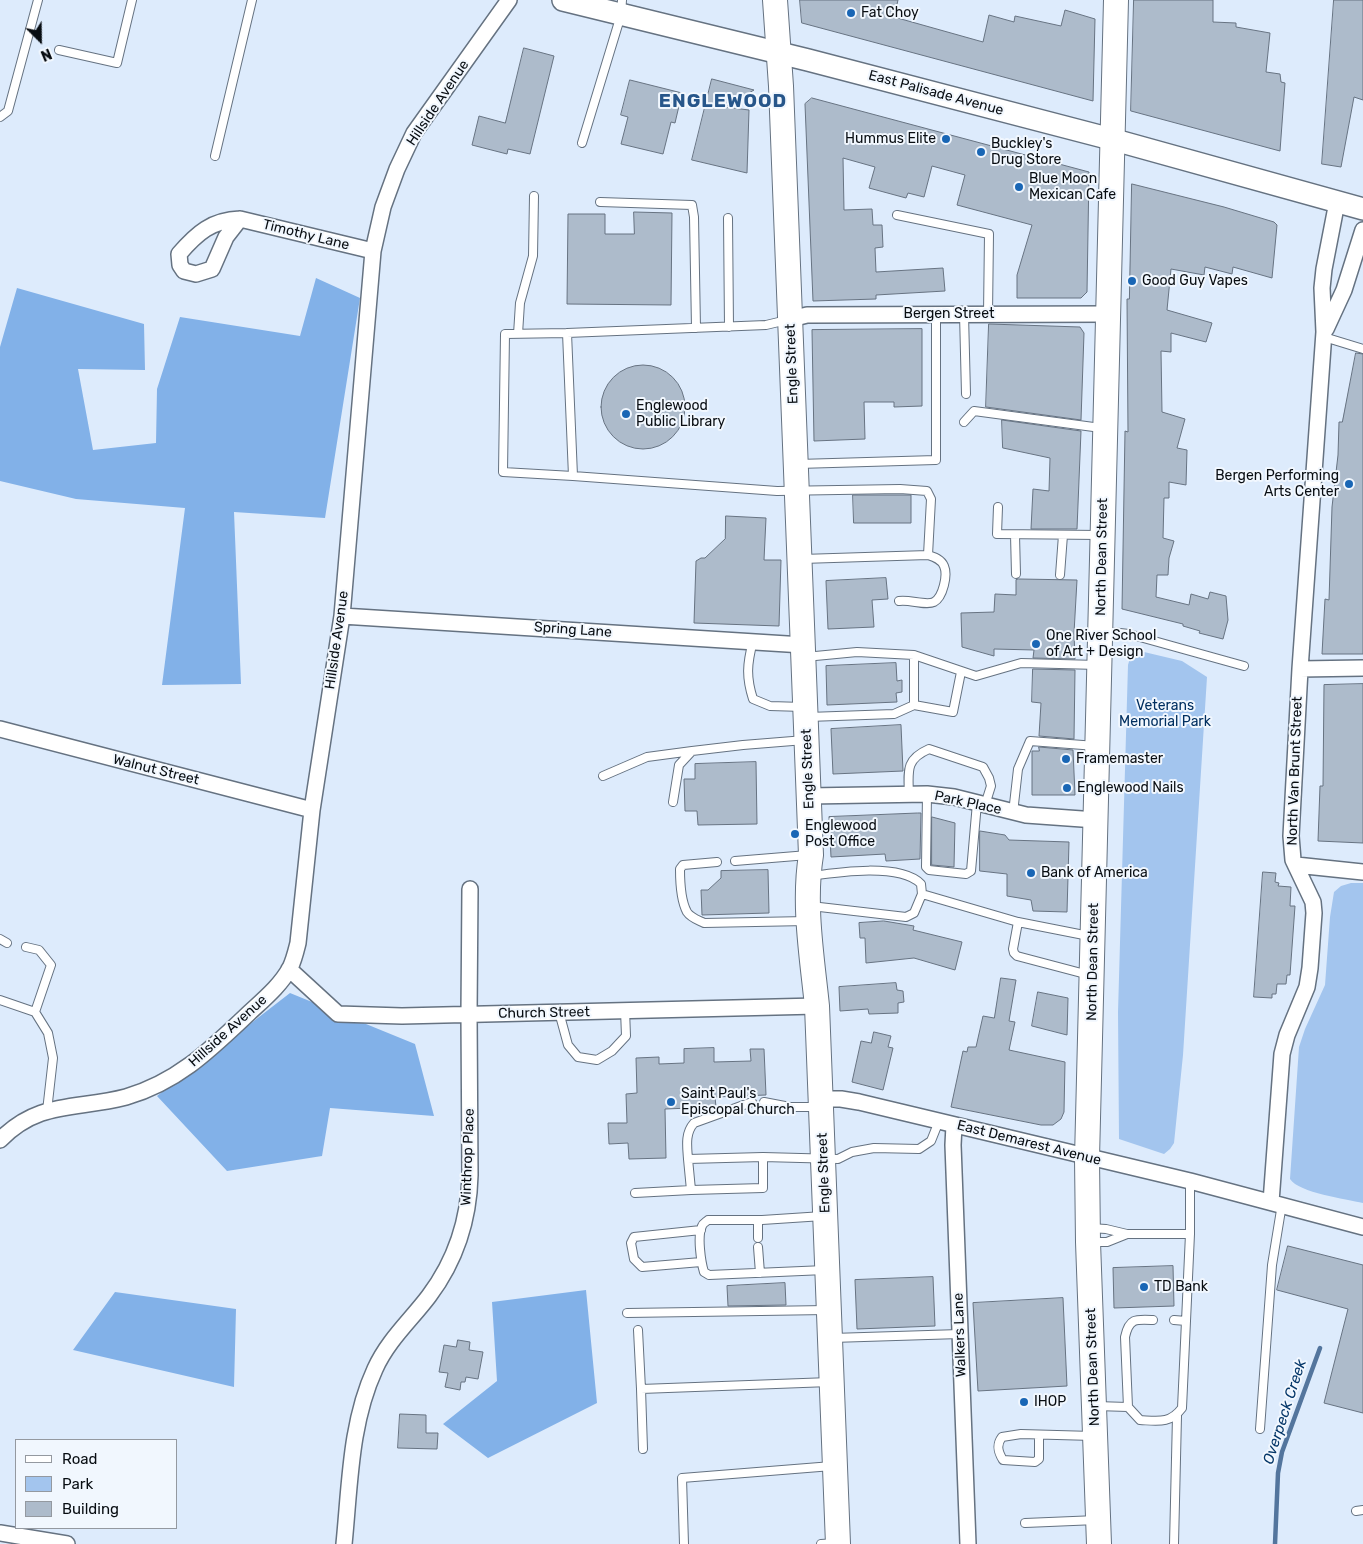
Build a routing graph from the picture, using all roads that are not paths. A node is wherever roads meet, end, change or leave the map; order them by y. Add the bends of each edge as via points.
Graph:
1 (38, 0) edge
2 (132, 0) edge
3 (252, 0) edge
4 (509, 0) edge
5 (563, 0) edge
6 (775, 0) edge
7 (1113, 1) edge
8 (622, 7) edge
9 (59, 50) dead end
10 (779, 52) junction
11 (0, 117) edge
12 (1111, 139) junction
13 (582, 143) dead end
14 (215, 156) dead end
15 (534, 196) dead end
16 (600, 202) dead end
17 (1337, 202) junction
18 (1363, 209) edge
19 (897, 215) dead end
20 (728, 218) dead end
21 (240, 219) dead end
22 (1363, 230) edge
23 (372, 251) junction
24 (936, 314) junction
25 (964, 314) junction
26 (988, 314) junction
27 (1107, 314) junction
28 (790, 319) junction
29 (729, 327) junction
30 (696, 328) junction
31 (566, 333) junction
32 (518, 334) junction
33 (1324, 334) junction
34 (1363, 349) edge
35 (966, 394) dead end
36 (964, 422) dead end
37 (1105, 428) junction
38 (796, 464) junction
39 (573, 476) junction
40 (797, 491) junction
41 (998, 507) dead end
42 (1015, 535) junction
43 (1063, 535) junction
44 (1102, 535) junction
45 (928, 555) junction
46 (800, 559) junction
47 (1016, 574) dead end
48 (1060, 575) dead end
49 (899, 601) dead end
50 (342, 616) junction
51 (1100, 631) junction
52 (753, 641) junction
53 (804, 651) junction
54 (914, 655) junction
55 (1100, 665) junction
56 (1244, 666) dead end
57 (1363, 668) edge
58 (1300, 669) junction
59 (961, 672) junction
60 (914, 705) junction
61 (806, 721) junction
62 (0, 729) edge
63 (1098, 746) junction
64 (692, 751) junction
65 (603, 776) dead end
66 (910, 794) junction
67 (927, 794) junction
68 (809, 796) junction
69 (673, 802) dead end
70 (981, 804) junction
71 (312, 810) junction
72 (1014, 813) junction
73 (1096, 820) junction
74 (735, 861) dead end
75 (717, 862) dead end
76 (1296, 865) junction
77 (810, 866) junction
78 (1363, 872) edge
79 (470, 889) dead end
80 (922, 894) junction
81 (809, 913) junction
82 (1018, 922) junction
83 (1094, 937) junction
84 (26, 947) dead end
85 (289, 969) junction
86 (1092, 976) junction
87 (0, 1000) edge
88 (817, 1006) junction
89 (625, 1010) junction
90 (35, 1012) junction
91 (559, 1012) junction
92 (469, 1014) junction
93 (752, 1102) dead end
94 (764, 1102) dead end
95 (821, 1103) junction
96 (47, 1111) junction
97 (939, 1121) junction
98 (954, 1125) junction
99 (0, 1140) edge
100 (763, 1157) junction
101 (1087, 1158) junction
102 (688, 1159) junction
103 (823, 1159) junction
104 (1190, 1181) junction
105 (691, 1190) junction
106 (635, 1193) dead end
107 (1276, 1203) junction
108 (825, 1216) junction
109 (758, 1220) junction
110 (1363, 1226) edge
111 (701, 1230) junction
112 (1127, 1234) junction
113 (1190, 1234) junction
114 (1088, 1235) junction
115 (758, 1238) dead end
116 (758, 1247) dead end
117 (701, 1262) junction
118 (827, 1270) junction
119 (760, 1273) junction
120 (829, 1310) junction
121 (627, 1313) dead end
122 (1153, 1320) dead end
123 (1174, 1320) dead end
124 (1186, 1321) junction
125 (638, 1330) dead end
126 (960, 1334) junction
127 (830, 1338) junction
128 (832, 1382) junction
129 (641, 1389) junction
130 (1094, 1406) junction
131 (1128, 1407) junction
132 (1177, 1416) junction
133 (1260, 1429) dead end
134 (1039, 1435) junction
135 (1095, 1436) junction
136 (643, 1449) dead end
137 (835, 1465) junction
138 (1098, 1520) junction
139 (1025, 1523) dead end
140 (0, 1533) edge
141 (67, 1544) edge
142 (344, 1544) edge
143 (684, 1544) edge
144 (832, 1544) edge
145 (968, 1544) edge
146 (1099, 1544) edge
147 (1174, 1544) edge

1 - 11 lane via 8,111
2 - 9 lane via 117,63
3 - 14 lane
4 - 23 street, Hillside Avenue via 414,133 388,192
5 - 8 main road, East Palisade Avenue
6 - 10 main road, Engle Street
7 - 12 main road, North Dean Street
8 - 10 main road, East Palisade Avenue
8 - 13 lane
10 - 12 main road, East Palisade Avenue
10 - 28 main road, Engle Street
12 - 17 main road, East Palisade Avenue
12 - 27 main road, North Dean Street
15 - 32 lane via 533,256 520,303
16 - 30 lane via 692,206
17 - 18 main road, East Palisade Avenue
17 - 33 street, North Van Brunt Street via 1323,279
19 - 26 lane via 988,234
20 - 29 lane
21 - 23 street, Timothy Lane
22 - 33 street, North Van Brunt Street via 1344,290
23 - 50 street, Hillside Avenue
24 - 25 street, Bergen Street
24 - 28 street, Bergen Street via 807,315
24 - 38 lane via 936,460
25 - 26 street, Bergen Street
25 - 35 lane
26 - 27 street, Bergen Street
27 - 37 main road, North Dean Street
28 - 29 lane via 771,325
28 - 38 main road, Engle Street
29 - 30 lane
30 - 31 lane
31 - 32 lane
31 - 39 lane
32 - 39 lane via 505,334 503,472
33 - 34 lane
33 - 58 street, North Van Brunt Street
36 - 37 lane via 974,411
37 - 44 main road, North Dean Street
38 - 40 main road, Engle Street
39 - 40 lane
40 - 45 lane via 927,491 931,499
40 - 46 main road, Engle Street
41 - 42 lane via 997,534
42 - 43 lane
42 - 47 lane
43 - 44 lane
43 - 48 lane
44 - 51 main road, North Dean Street
45 - 46 lane
45 - 49 lane via 938,558 944,566 940,595 934,602 925,604
46 - 53 main road, Engle Street
50 - 52 street, Spring Lane
50 - 71 street, Hillside Avenue
51 - 55 main road, North Dean Street
51 - 56 lane via 1130,634
52 - 53 street, Spring Lane
52 - 61 lane via 747,680 753,699
53 - 54 lane
53 - 61 main road, Engle Street
54 - 59 lane
54 - 60 lane
55 - 59 lane via 1021,663 976,676
55 - 63 main road, North Dean Street
57 - 58 street
58 - 76 street, North Van Brunt Street via 1291,836
59 - 60 lane via 953,712
60 - 61 lane via 894,714
61 - 64 lane via 743,745
61 - 68 main road, Engle Street
62 - 71 street, Walnut Street
63 - 72 lane via 1030,741 1018,769
63 - 73 main road, North Dean Street
64 - 65 lane via 647,757
64 - 69 lane via 679,765
66 - 67 street, Park Place
66 - 68 street, Park Place
66 - 70 lane via 908,770 916,755 929,749 983,768 990,786
67 - 70 street, Park Place
67 - 70 lane via 926,867 929,870 966,874 971,871
68 - 77 main road, Engle Street
70 - 72 street, Park Place
71 - 85 street, Hillside Avenue via 298,943
72 - 73 street, Park Place
73 - 83 main road, North Dean Street
74 - 77 lane
75 - 81 lane via 683,865 680,869 684,900 688,913 695,919 704,923
76 - 78 street
76 - 107 street, North Van Brunt Street via 1314,907 1307,987 1282,1054
77 - 80 lane via 909,876 921,884
77 - 81 main road, Engle Street
79 - 92 street, Winthrop Place
80 - 81 lane via 914,913 906,917
80 - 82 lane
81 - 88 main road, Engle Street
82 - 83 lane
82 - 86 lane via 1012,949 1017,956
83 - 86 main road, North Dean Street
84 - 90 lane via 39,950 51,965
85 - 92 street, Church Street via 338,1014
85 - 96 street, Hillside Avenue via 276,987 217,1044 177,1075 125,1097
86 - 101 main road, North Dean Street
87 - 90 lane
88 - 89 street, Church Street
88 - 95 main road, Engle Street
89 - 91 street, Church Street
89 - 91 lane via 626,1036 612,1052 598,1060 578,1057 568,1045
90 - 96 lane via 48,1032 53,1058
91 - 92 street, Church Street
92 - 142 street, Winthrop Place via 470,1192 465,1223 444,1274 389,1344 365,1391 357,1420
93 - 102 lane via 694,1123 687,1140
94 - 95 lane via 790,1107
95 - 97 street, East Demarest Avenue via 852,1100
95 - 103 main road, Engle Street
96 - 99 street, Hillside Avenue via 27,1118
97 - 98 street, East Demarest Avenue
97 - 103 lane via 931,1141 919,1149 874,1148 852,1152 838,1159
98 - 101 street, East Demarest Avenue
98 - 126 street, Walkers Lane
100 - 102 lane
100 - 103 lane
100 - 105 lane via 763,1188
101 - 104 street, East Demarest Avenue
101 - 114 main road, North Dean Street
102 - 105 lane
103 - 108 main road, Engle Street
104 - 107 street, East Demarest Avenue
104 - 113 lane
105 - 106 lane
107 - 110 street, East Demarest Avenue
107 - 133 lane
108 - 109 lane
108 - 118 main road, Engle Street
109 - 111 lane via 708,1220
109 - 115 lane
111 - 117 lane
111 - 117 lane via 634,1237 631,1243 634,1258 642,1268
112 - 113 lane
112 - 114 lane via 1106,1228
112 - 114 lane via 1107,1242
113 - 124 lane
114 - 130 main road, North Dean Street
116 - 119 lane
117 - 119 lane via 704,1272 709,1275
118 - 119 lane
118 - 120 main road, Engle Street
120 - 121 lane
120 - 127 main road, Engle Street
122 - 131 lane via 1138,1319 1127,1327
123 - 124 lane
124 - 132 lane via 1182,1408
125 - 129 lane
126 - 127 lane
126 - 145 street, Walkers Lane
127 - 128 main road, Engle Street
128 - 129 lane
128 - 137 main road, Engle Street
129 - 136 lane
130 - 131 lane
130 - 135 main road, North Dean Street
131 - 132 lane via 1140,1420 1166,1421
132 - 147 lane
134 - 134 lane via 1002,1437 998,1445 1000,1455 1003,1460 1035,1462 1040,1455
134 - 135 lane
135 - 138 main road, North Dean Street
137 - 143 lane via 682,1478
137 - 144 main road, Engle Street
138 - 139 lane
138 - 146 main road, North Dean Street
140 - 141 street

